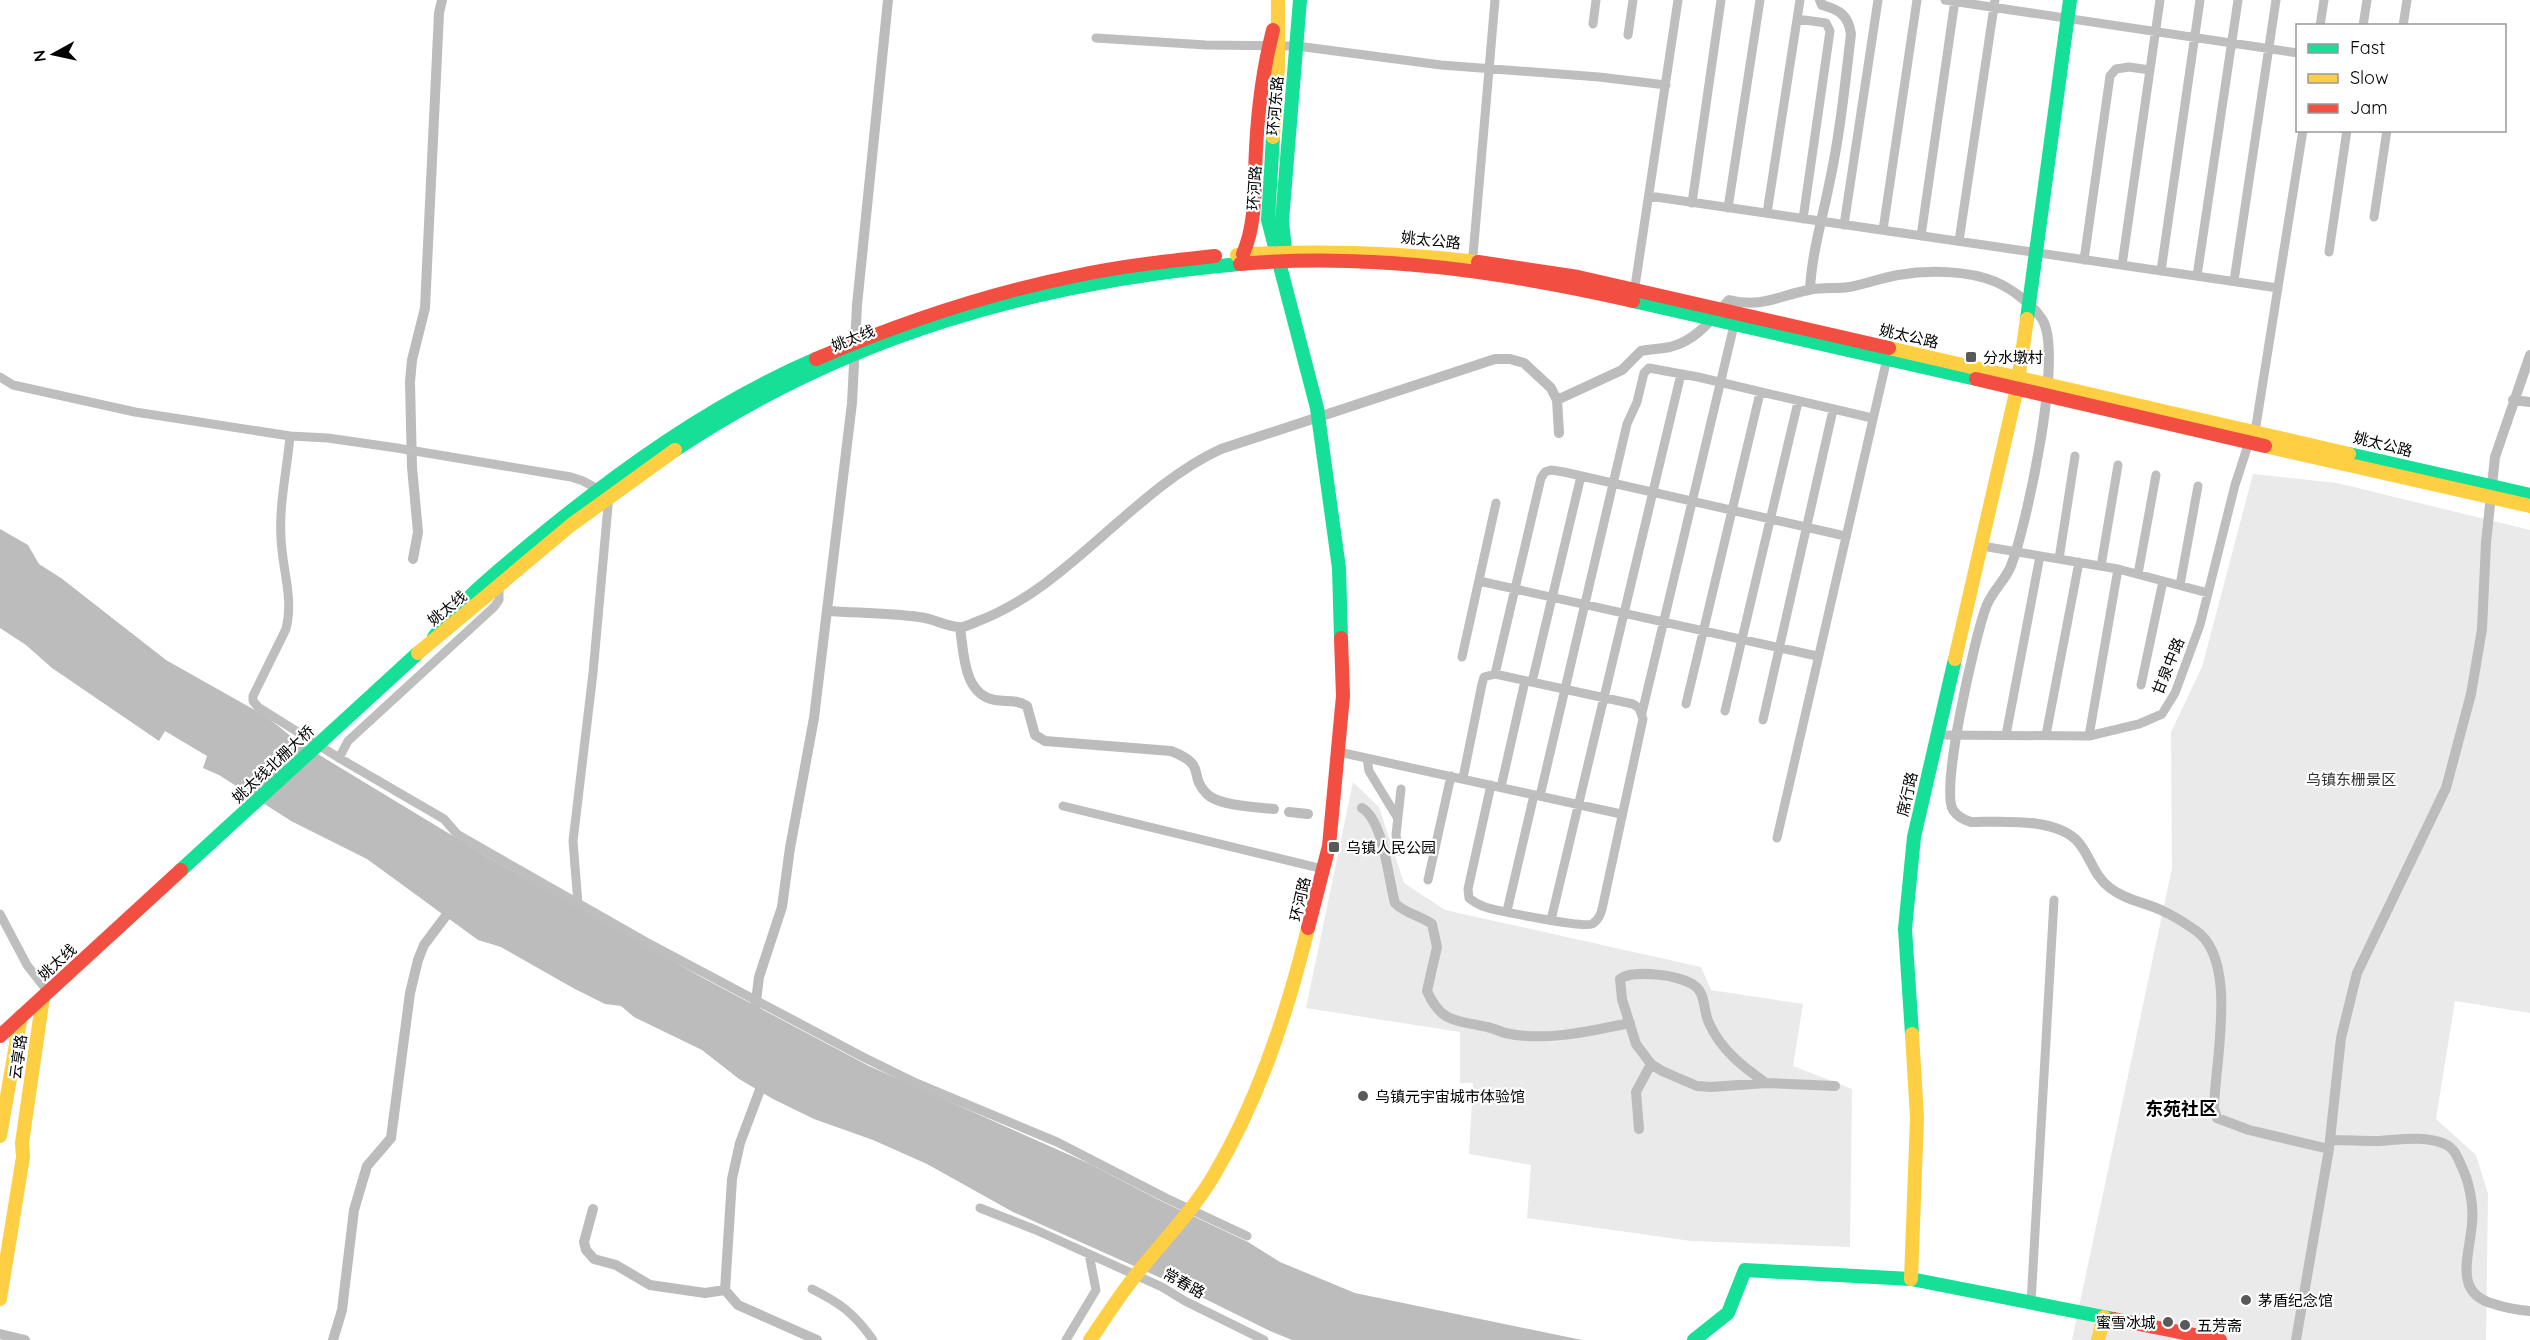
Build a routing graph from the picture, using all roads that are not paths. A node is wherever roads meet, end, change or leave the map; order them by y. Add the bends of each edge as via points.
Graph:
1 (1278, 0) edge
2 (1300, 0) edge
3 (1495, 0) edge
4 (1596, 0) edge
5 (1633, 0) edge
6 (1678, 0) edge
7 (1721, 0) edge
8 (1760, 0) edge
9 (1800, 0) edge
10 (1878, 0) edge
11 (1917, 0) edge
12 (1945, 0) edge
13 (2070, 0) edge
14 (2160, 0) edge
15 (2200, 0) edge
16 (2238, 0) edge
17 (2276, 0) edge
18 (2324, 0) edge
19 (2367, 0) edge
20 (2407, 0) edge
21 (1955, 1) edge
22 (1994, 4) edge
23 (1276, 17) junction
24 (2067, 18) junction
25 (1797, 19) junction
26 (1593, 24) dead end
27 (2320, 24) edge
28 (2363, 24) edge
29 (2403, 24) edge
30 (2156, 32) junction
31 (1628, 35) dead end
32 (1096, 38) dead end
33 (2195, 38) junction
34 (2232, 43) junction
35 (1297, 46) junction
36 (2269, 49) junction
37 (2296, 53) edge
38 (1489, 68) junction
39 (2150, 70) junction
40 (1666, 85) junction
41 (2303, 132) edge
42 (2347, 132) edge
43 (2387, 132) edge
44 (1649, 196) junction
45 (1692, 202) junction
46 (1728, 208) junction
47 (1767, 213) junction
48 (2374, 217) dead end
49 (1808, 219) junction
50 (1844, 225) junction
51 (1883, 230) junction
52 (1921, 236) junction
53 (1959, 241) junction
54 (2037, 252) junction
55 (2329, 252) dead end
56 (1243, 254) junction
57 (1281, 256) junction
58 (2084, 260) junction
59 (2122, 265) junction
60 (1472, 266) junction
61 (2161, 271) junction
62 (2197, 276) junction
63 (2234, 281) junction
64 (2278, 288) junction
65 (1634, 296) junction
66 (1736, 320) junction
67 (884, 337) junction
68 (1887, 354) junction
69 (1681, 374) junction
70 (0, 377) edge
71 (2018, 382) junction
72 (1721, 383) junction
73 (1760, 393) junction
74 (1798, 402) junction
75 (1833, 410) junction
76 (1872, 418) junction
77 (290, 436) junction
78 (2252, 437) junction
79 (2075, 456) dead end
80 (2118, 465) dead end
81 (2156, 475) dead end
82 (1581, 476) junction
83 (1613, 484) junction
84 (2198, 486) dead end
85 (604, 493) junction
86 (1653, 493) junction
87 (2503, 495) junction
88 (2530, 495) edge
89 (1693, 502) junction
90 (1496, 503) dead end
91 (2530, 506) edge
92 (1732, 510) junction
93 (1770, 519) junction
94 (1807, 527) junction
95 (1845, 536) junction
96 (1982, 546) junction
97 (2040, 556) junction
98 (2059, 559) junction
99 (2079, 562) junction
100 (2101, 566) junction
101 (2118, 569) junction
102 (2138, 574) junction
103 (1479, 581) junction
104 (2163, 581) junction
105 (499, 585) junction
106 (2180, 585) junction
107 (1515, 589) junction
108 (2208, 593) junction
109 (1552, 597) junction
110 (1585, 604) junction
111 (1624, 613) junction
112 (1664, 622) junction
113 (1703, 631) junction
114 (1742, 639) junction
115 (431, 641) junction
116 (1780, 648) junction
117 (1817, 656) junction
118 (1461, 657) dead end
119 (1496, 674) junction
120 (1528, 682) junction
121 (2141, 685) dead end
122 (1565, 690) junction
123 (1603, 698) junction
124 (1686, 704) dead end
125 (1725, 711) dead end
126 (1642, 713) junction
127 (1763, 720) dead end
128 (1943, 735) junction
129 (2006, 735) junction
130 (2046, 735) junction
131 (2089, 735) junction
132 (1339, 752) junction
133 (339, 758) junction
134 (1367, 758) junction
135 (1451, 776) junction
136 (1463, 778) junction
137 (1491, 785) junction
138 (1501, 787) junction
139 (1401, 789) dead end
140 (1537, 796) junction
141 (1579, 805) junction
142 (1063, 806) dead end
143 (1621, 814) junction
144 (1397, 817) junction
145 (1777, 838) dead end
146 (1399, 852) dead end
147 (1323, 870) junction
148 (1428, 880) dead end
149 (2054, 900) dead end
150 (578, 904) junction
151 (1507, 911) junction
152 (136, 912) joint
153 (0, 914) edge
154 (1551, 920) junction
155 (46, 994) junction
156 (21, 1017) junction
157 (0, 1036) edge
158 (0, 1136) edge
159 (980, 1208) dead end
160 (1247, 1236) dead end
161 (1089, 1254) junction
162 (1911, 1279) junction
163 (812, 1289) dead end
164 (0, 1299) edge
165 (2031, 1303) junction
166 (2104, 1317) junction
167 (873, 1340) edge
168 (1066, 1340) edge
169 (1090, 1340) edge
170 (1264, 1340) edge
171 (1694, 1340) edge
172 (2098, 1340) edge
173 (2220, 1340) edge

1 - 23 street, 环河路
2 - 35 street, 环河东路
3 - 38 street
4 - 26 street
5 - 31 street
6 - 40 street
7 - 45 street
8 - 46 street
9 - 25 street
10 - 50 street
11 - 51 street
12 - 21 street
13 - 24 street, 席行路
14 - 30 street
15 - 33 street
16 - 34 street
17 - 36 street
18 - 27 street
19 - 28 street
20 - 29 street
21 - 22 street
21 - 52 street
22 - 24 street
22 - 53 street
23 - 56 street via 1265,57 1252,220
23 - 57 street, 环河路 via 1278,68 1268,220
24 - 30 street
24 - 54 street, 席行路
25 - 47 street
25 - 49 street via 1826,23 1830,31
30 - 33 street
30 - 39 street
32 - 35 street
33 - 34 street
33 - 61 street
34 - 36 street
34 - 62 street
35 - 38 street
35 - 57 street, 环河东路
36 - 37 street
36 - 63 street
38 - 40 street
38 - 60 street
39 - 58 street via 2128,67 2116,69 2110,76
39 - 59 street
40 - 44 street
41 - 64 street, 甘泉中路
42 - 55 street
43 - 48 street
44 - 45 street
44 - 65 street
45 - 46 street
46 - 47 street
47 - 49 street
49 - 50 street
50 - 51 street
51 - 52 street
52 - 53 street
53 - 54 street
54 - 58 street
54 - 71 street, 席行路
56 - 57 street, 姚太线
56 - 67 street, 姚太线 via 1161,261 1048,281 971,302
57 - 60 street, 姚太公路
57 - 67 street, 姚太线 via 1076,287
57 - 132 street, 环河路 via 1313,363 1335,528 1343,696
58 - 59 street
59 - 61 street
60 - 65 street, 姚太公路 via 1554,285
61 - 62 street
62 - 63 street
63 - 64 street
64 - 78 street, 甘泉中路
65 - 66 street, 姚太公路 via 1690,315
65 - 66 street, 姚太公路 via 1703,306
66 - 68 street, 姚太公路
66 - 72 street
67 - 85 street, 姚太线 via 832,358
68 - 71 street, 姚太公路
68 - 76 street
69 - 72 street
69 - 83 street via 1648,368 1644,374
69 - 86 street
70 - 77 street via 38,392 135,412
71 - 78 street, 姚太公路
71 - 96 street, 席行路
72 - 73 street
72 - 89 street
73 - 74 street
73 - 92 street
74 - 75 street
74 - 93 street
75 - 76 street
75 - 94 street
76 - 95 street
77 - 85 street via 397,448 571,477
77 - 133 street via 281,522 289,619 253,701
78 - 87 street, 姚太公路
78 - 108 street, 甘泉中路 via 2235,485
79 - 98 street
80 - 100 street
81 - 102 street
82 - 83 street
82 - 107 street via 1551,470 1541,478
82 - 109 street
83 - 86 street
83 - 110 street
84 - 106 street
85 - 105 street, 姚太线
85 - 115 street, 姚太线 via 541,535 466,599
85 - 150 street via 593,673 573,842
86 - 89 street
86 - 111 street
87 - 88 street, 姚太公路
87 - 91 street, 姚太公路
89 - 92 street
89 - 112 street
90 - 103 street
92 - 93 street
92 - 113 street
93 - 94 street
93 - 114 street
94 - 95 street
94 - 116 street
95 - 117 street
96 - 97 street
96 - 128 street, 席行路
97 - 98 street
97 - 129 street
98 - 99 street
99 - 100 street
99 - 130 street
100 - 101 street
101 - 102 street
101 - 131 street
102 - 104 street
103 - 107 street
103 - 118 street
104 - 106 street
104 - 121 street
105 - 115 street, 姚太线
105 - 133 street via 499,600 494,607 348,741
106 - 108 street
107 - 109 street
107 - 119 street
108 - 131 street, 甘泉中路 via 2175,693 2162,714 2139,724
109 - 110 street
109 - 120 street
110 - 111 street
110 - 122 street
111 - 112 street
111 - 123 street
112 - 113 street
112 - 126 street
113 - 114 street
113 - 124 street
114 - 116 street
114 - 125 street
115 - 152 street, 姚太线北栅大桥
116 - 117 street
116 - 127 street
117 - 145 street
119 - 120 street
119 - 136 street via 1484,677
120 - 122 street
120 - 138 street
122 - 123 street
122 - 140 street
123 - 126 street via 1633,705
123 - 141 street
126 - 143 street
128 - 129 street, 甘泉中路
128 - 162 street, 席行路 via 1914,837 1905,929 1917,1118
129 - 130 street, 甘泉中路
130 - 131 street, 甘泉中路
132 - 134 street
132 - 147 street, 环河路
133 - 150 street via 444,819 467,840
134 - 135 street
134 - 144 street via 1369,771
135 - 136 street
135 - 148 street
136 - 137 street
137 - 138 street
137 - 151 street via 1469,898 1474,903
138 - 140 street
139 - 144 street
140 - 141 street
140 - 151 street
141 - 143 street
141 - 154 street
142 - 147 street
143 - 154 street via 1599,917 1587,925
144 - 146 street
147 - 169 street, 环河路 via 1297,975 1267,1065 1232,1142 1194,1205 1132,1280
149 - 165 street
150 - 160 street via 916,1083 1057,1142
151 - 154 street
152 - 155 street, 姚太线
153 - 155 street
155 - 156 street, 姚太线
155 - 164 street, 云享路
156 - 157 street, 姚太线
156 - 158 street, 云享路
159 - 161 street, 常春路
161 - 168 street via 1096,1290
161 - 170 street, 常春路
162 - 165 street
162 - 171 street via 1744,1270 1728,1313
163 - 167 street via 839,1303
165 - 166 street
166 - 172 street
166 - 173 street

